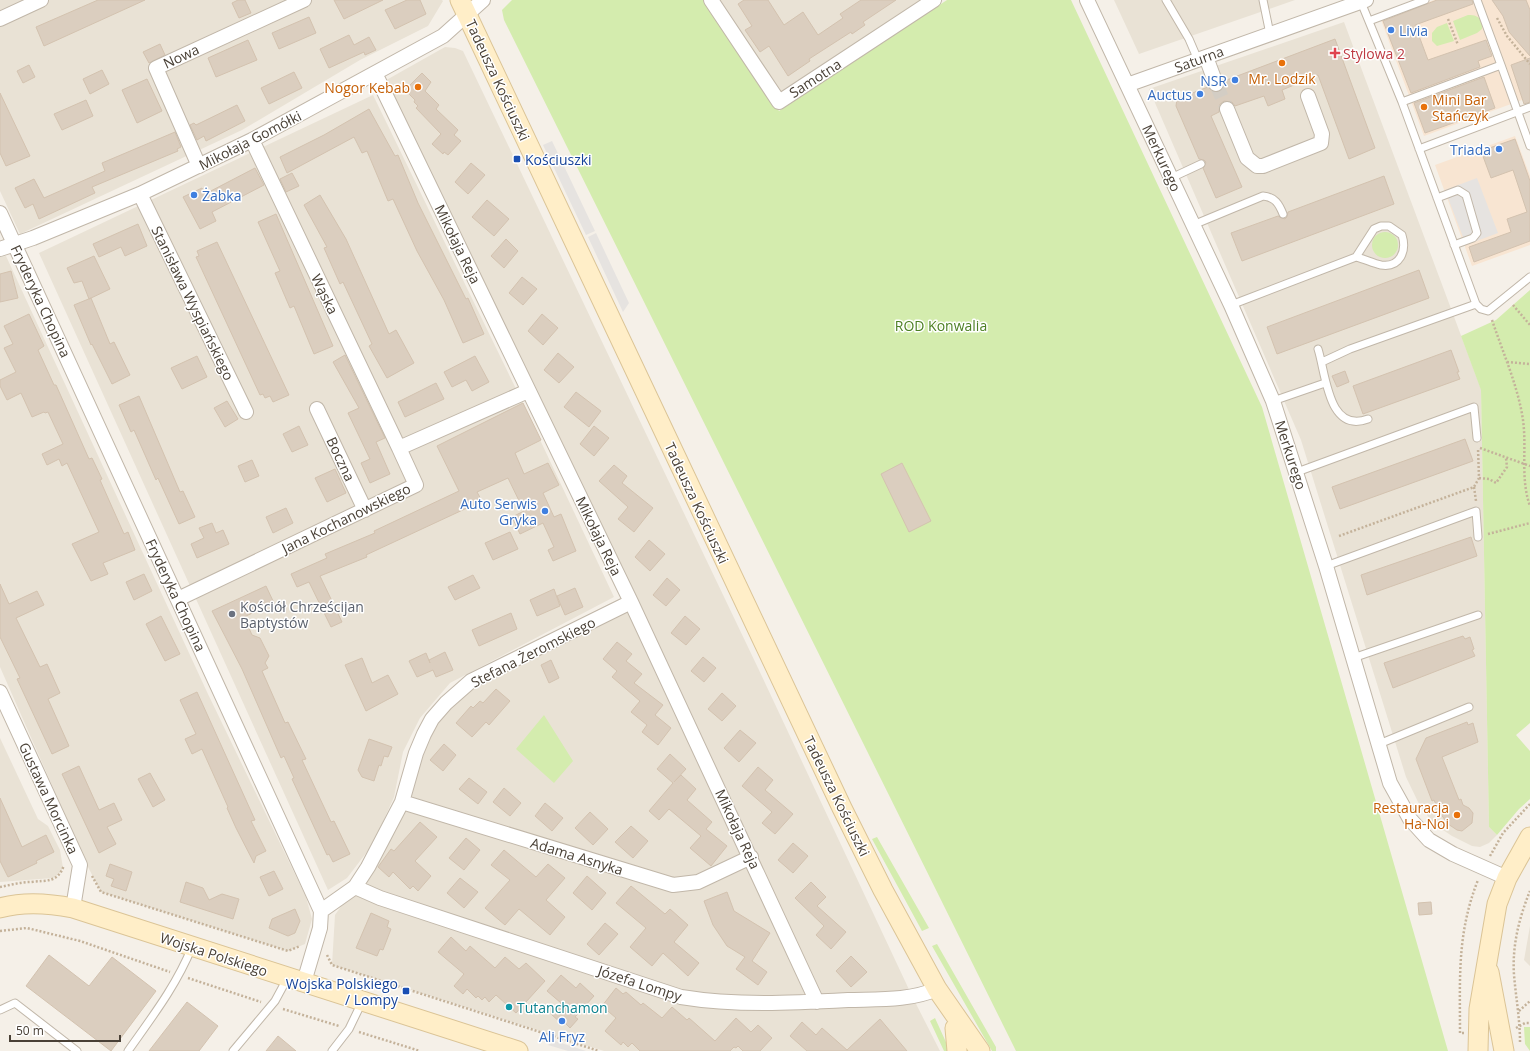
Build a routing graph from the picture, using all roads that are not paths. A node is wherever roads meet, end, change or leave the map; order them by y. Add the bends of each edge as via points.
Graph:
1 (40, 0) edge
2 (304, 0) edge
3 (483, 0) edge
4 (711, 0) edge
5 (934, 0) edge
6 (1087, 0) edge
7 (1166, 0) edge
8 (1263, 0) edge
9 (1425, 0) edge
10 (1477, 0) edge
11 (1364, 1) edge
12 (463, 7) edge
13 (0, 19) edge
14 (1369, 21) junction
15 (1270, 34) junction
16 (1202, 58) junction
17 (1500, 65) junction
18 (375, 73) junction
19 (1216, 84) tunnel mouth
20 (1127, 85) junction
21 (1308, 96) dead end
22 (1402, 102) junction
23 (1530, 107) edge
24 (1227, 110) tunnel mouth
25 (1517, 112) junction
26 (252, 140) junction
27 (1530, 146) edge
28 (1419, 150) junction
29 (1201, 164) dead end
30 (200, 166) junction
31 (1171, 178) junction
32 (140, 194) junction
33 (1437, 198) junction
34 (0, 213) edge
35 (1283, 214) dead end
36 (1193, 225) junction
37 (16, 245) junction
38 (1454, 245) junction
39 (0, 249) edge
40 (1356, 257) junction
41 (1530, 277) edge
42 (1476, 304) junction
43 (1231, 305) junction
44 (1318, 349) dead end
45 (1322, 362) junction
46 (1325, 382) junction
47 (528, 391) junction
48 (1273, 401) junction
49 (317, 408) dead end
50 (246, 412) dead end
51 (1368, 419) dead end
52 (1477, 438) road end
53 (399, 448) junction
54 (1296, 472) junction
55 (365, 510) junction
56 (1478, 537) road end
57 (1326, 566) junction
58 (178, 599) junction
59 (631, 602) junction
60 (1478, 615) dead end
61 (1353, 658) junction
62 (0, 692) edge
63 (1469, 707) dead end
64 (1379, 744) junction
65 (402, 802) junction
66 (1530, 837) edge
67 (751, 857) junction
68 (1506, 878) junction
69 (355, 887) junction
70 (0, 908) edge
71 (73, 908) junction
72 (321, 911) junction
73 (192, 947) junction
74 (1487, 962) junction
75 (296, 980) junction
76 (941, 995) junction
77 (362, 1002) junction
78 (817, 1002) junction
79 (0, 1010) edge
80 (955, 1028) junction
81 (1513, 1048) edge
82 (78, 1051) edge
83 (128, 1051) edge
84 (233, 1051) edge
85 (332, 1051) edge
86 (518, 1051) edge
87 (957, 1051) edge
88 (963, 1051) edge
89 (980, 1051) edge
90 (1478, 1051) edge

1 - 13 street
2 - 30 street, Nowa via 156,68
3 - 12 street, Mikołaja Gomółki
4 - 5 street, Samotna via 779,102
6 - 20 street, Merkurego
7 - 16 lane
8 - 15 lane
9 - 14 lane
10 - 17 lane
11 - 14 lane
11 - 15 street, Saturna
12 - 18 street, Mikołaja Gomółki via 443,36
12 - 76 street, Tadeusza Kościuszki via 821,764 883,890
14 - 22 lane
15 - 16 street, Saturna
16 - 19 street
16 - 20 street, Saturna
17 - 22 lane
17 - 25 lane
18 - 26 street, Mikołaja Gomółki
18 - 47 street, Mikołaja Reja
20 - 31 street, Merkurego
21 - 24 street via 1322,134 1320,143 1263,166 1257,166 1247,158
22 - 28 lane
23 - 25 lane
25 - 27 lane
25 - 28 lane
26 - 30 street, Mikołaja Gomółki
26 - 53 street, Wąska
28 - 33 lane
29 - 31 lane
30 - 32 street, Mikołaja Gomółki
31 - 36 street, Merkurego
32 - 37 street, Mikołaja Gomółki
32 - 50 street, Stanisława Wyspiańskiego
33 - 38 lane
33 - 38 lane via 1458,190 1466,195 1477,233 1473,238
34 - 37 street, Fryderyka Chopina
35 - 36 lane via 1278,203 1263,196
36 - 43 street, Merkurego
37 - 39 street, Mikołaja Gomółki
37 - 58 street, Fryderyka Chopina
38 - 42 lane
40 - 40 lane via 1380,265 1394,263 1404,250 1402,235 1389,226 1378,228 1368,236
40 - 43 lane
41 - 42 lane via 1488,311
42 - 45 lane via 1350,349
43 - 48 street, Merkurego
44 - 45 lane
45 - 46 lane
46 - 48 lane
46 - 51 lane via 1339,414 1355,423
47 - 53 street
47 - 59 street, Mikołaja Reja
48 - 54 street, Merkurego
49 - 55 street, Boczna
52 - 54 lane via 1474,407
53 - 55 street, Jana Kochanowskiego via 416,485
54 - 57 street, Merkurego
55 - 58 street, Jana Kochanowskiego
56 - 57 lane via 1476,511
57 - 61 street, Merkurego
58 - 72 street, Fryderyka Chopina
59 - 65 street, Stefana Żeromskiego via 471,682 446,703 432,719 424,734
59 - 67 street, Mikołaja Reja
60 - 61 lane
61 - 64 street, Merkurego
62 - 71 street, Gustawa Morcinka via 80,866
63 - 64 lane
64 - 68 street, Merkurego via 1390,783 1410,819 1430,840 1453,854
65 - 67 street, Adama Asnyka via 673,885 698,882
65 - 69 street, Stefana Żeromskiego via 368,868
66 - 68 street
67 - 78 street, Mikołaja Reja
68 - 74 street via 1497,904
69 - 72 street, Stefana Żeromskiego
69 - 78 street, Józefa Lompy via 380,898 681,997 710,1002
70 - 71 street, Wojska Polskiego via 17,903 53,904
71 - 73 street, Wojska Polskiego
72 - 75 street via 320,928 314,947
73 - 75 street, Wojska Polskiego
73 - 83 lane via 172,990
74 - 81 street
74 - 90 street via 1479,1009
75 - 77 street, Wojska Polskiego
75 - 84 lane via 281,991
76 - 78 street, Józefa Lompy
76 - 80 street, Tadeusza Kościuszki
76 - 89 street, Tadeusza Kościuszki
77 - 85 lane via 350,1029
77 - 86 street, Wojska Polskiego
79 - 82 lane via 14,1003
80 - 87 street
80 - 88 street, Tadeusza Kościuszki

